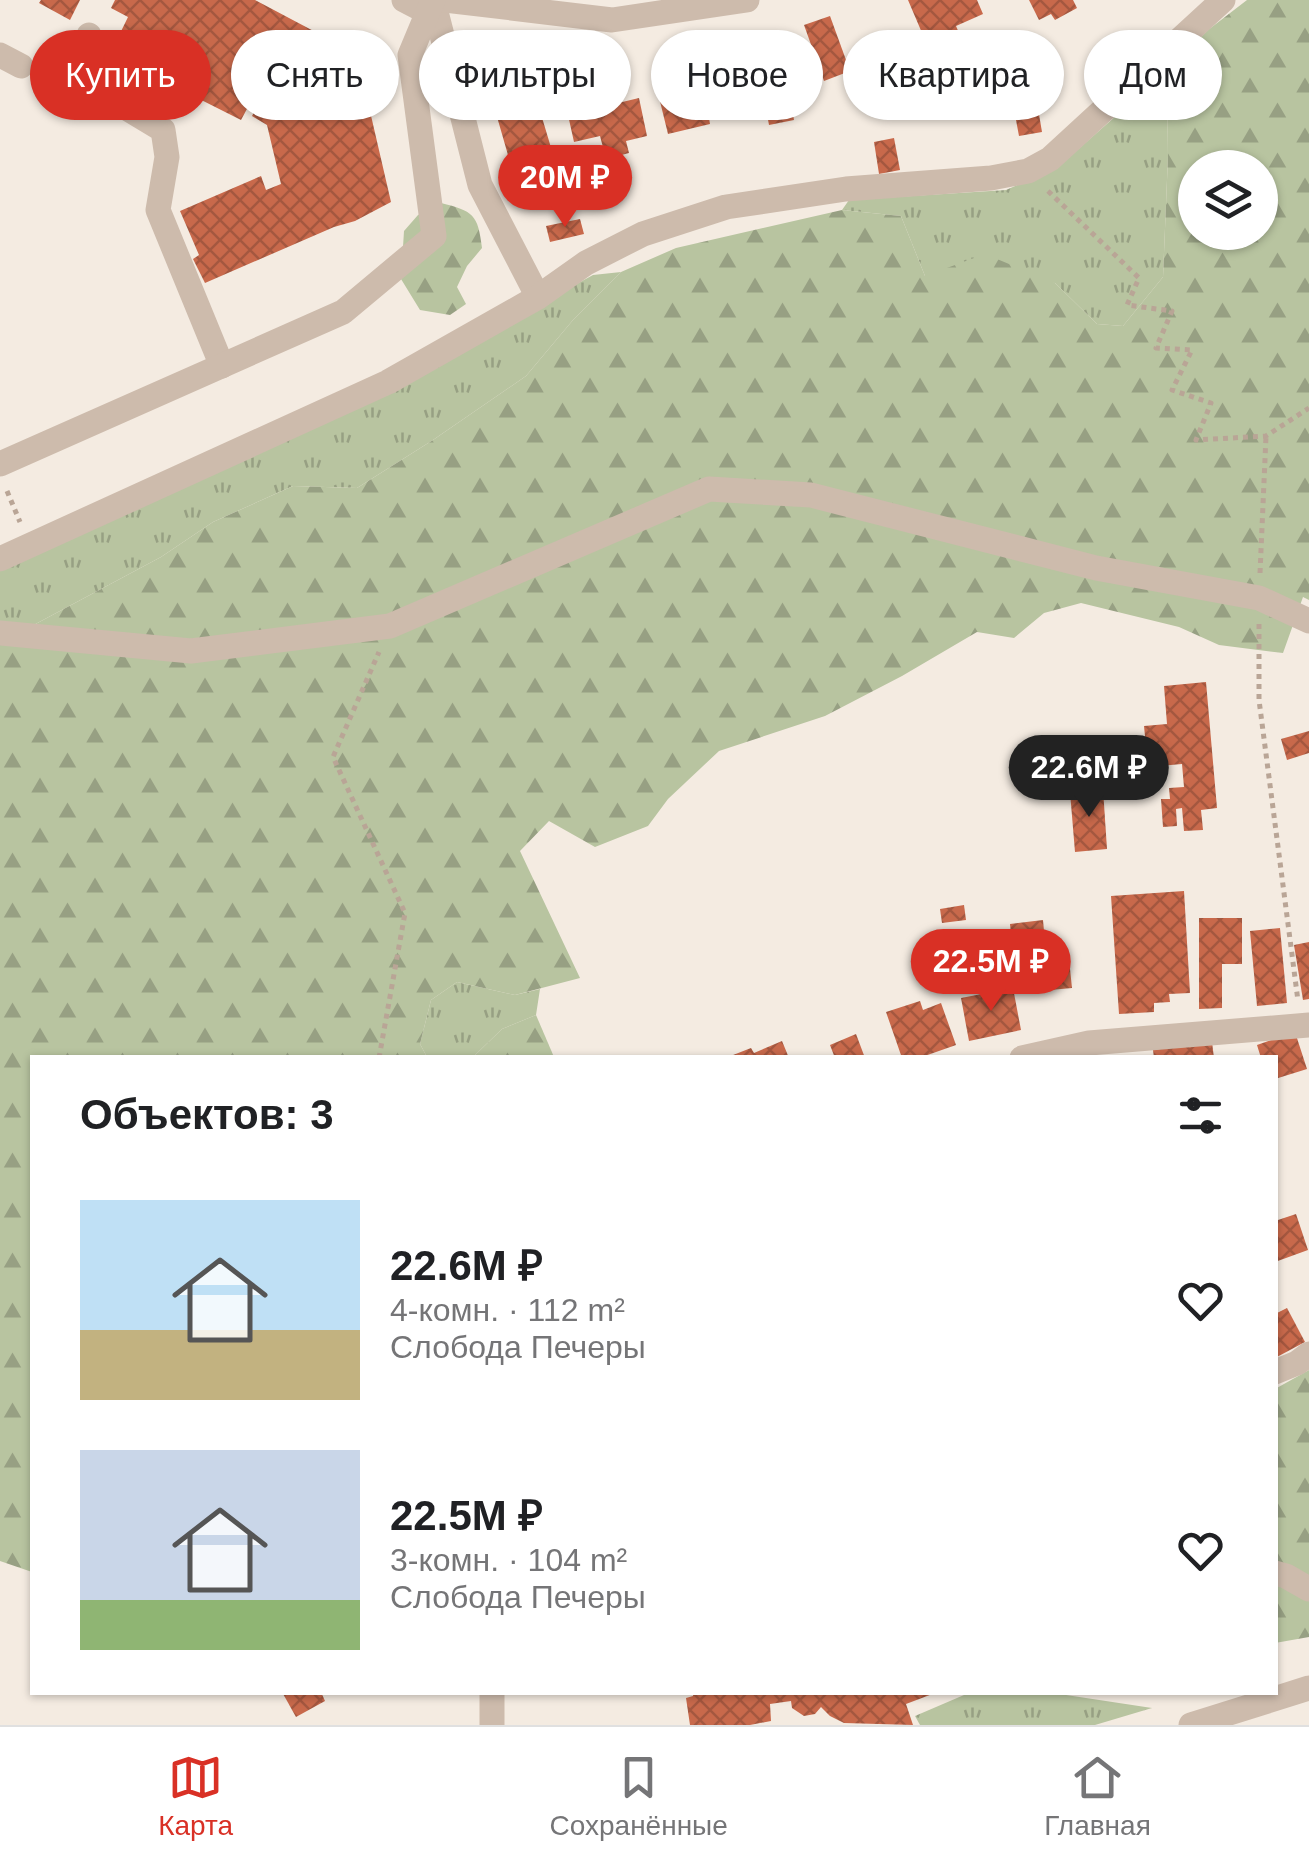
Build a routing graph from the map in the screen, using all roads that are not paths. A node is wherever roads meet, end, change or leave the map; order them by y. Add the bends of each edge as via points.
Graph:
1 (404, 0) edge
2 (747, 0) edge
3 (1222, 0) edge
4 (435, 3) edge
5 (146, 120) edge
6 (538, 297) junction
7 (222, 366) junction
8 (3, 476) edge
9 (0, 559) edge
10 (1309, 621) edge
11 (0, 632) edge
12 (1305, 1026) edge
13 (1036, 1055) edge
14 (1309, 1354) edge
15 (1278, 1371) edge
16 (1278, 1574) edge
17 (1309, 1588) edge
18 (1309, 1688) edge
19 (492, 1695) edge
20 (492, 1725) edge
21 (1191, 1725) edge

1 - 4 street
2 - 4 street via 612,20
3 - 6 street via 1028,171 726,207 644,234
4 - 6 street via 480,185
4 - 7 street via 410,55 434,236 343,312
5 - 7 street via 163,130 167,157 158,210
6 - 9 street via 388,382
7 - 8 street
10 - 11 street via 1259,598 1096,568 811,495 708,488 390,626 191,651
12 - 13 street via 1090,1043
14 - 15 street
16 - 17 street
18 - 21 street
19 - 20 street

